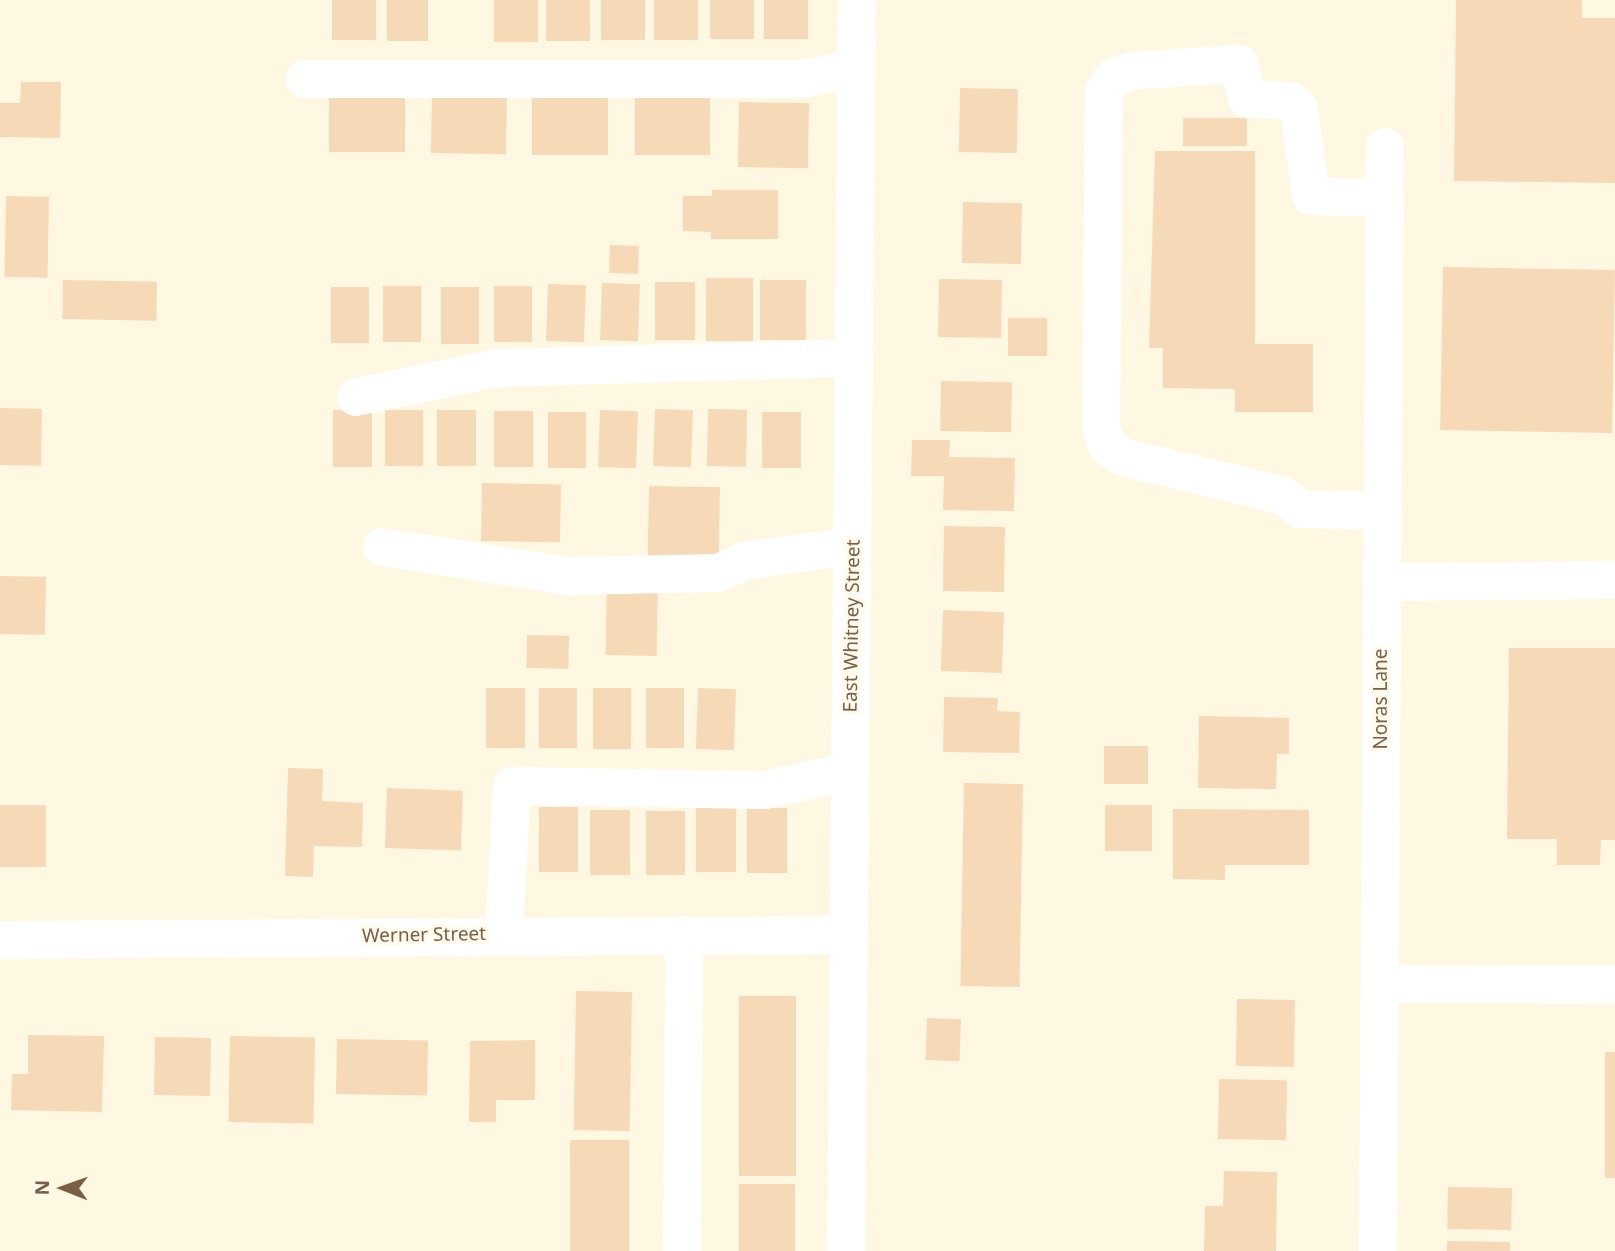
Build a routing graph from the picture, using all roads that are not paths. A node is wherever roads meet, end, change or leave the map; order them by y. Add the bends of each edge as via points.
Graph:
1 (857, 0) edge
2 (856, 69) junction
3 (305, 79) dead end
4 (1385, 147) dead end
5 (1385, 198) junction
6 (854, 358) junction
7 (356, 397) dead end
8 (1382, 511) junction
9 (852, 546) junction
10 (382, 547) dead end
11 (1615, 580) edge
12 (1382, 582) junction
13 (850, 771) junction
14 (504, 934) junction
15 (684, 935) junction
16 (848, 936) junction
17 (0, 940) edge
18 (1380, 984) junction
19 (1615, 985) edge
20 (682, 1251) edge
21 (846, 1251) edge
22 (1378, 1251) edge

1 - 2 street, East Whitney Street
2 - 3 street via 800,79
2 - 6 street, East Whitney Street
4 - 5 street, Noras Lane
5 - 8 street, Noras Lane
5 - 8 street via 1311,197 1299,109 1291,101 1247,99 1239,64 1131,71 1114,76 1104,91 1101,427 1107,446 1123,457 1284,496 1301,509
6 - 7 street via 497,368
6 - 9 street, East Whitney Street
8 - 12 street, Noras Lane
9 - 10 street via 745,561 719,573 567,576
9 - 13 street, East Whitney Street
11 - 12 street
12 - 18 street, Noras Lane
13 - 14 street via 765,790 512,786
13 - 16 street, East Whitney Street
14 - 15 street, Werner Street
14 - 17 street, Werner Street
15 - 16 street, Werner Street
15 - 20 street
16 - 21 street, East Whitney Street
18 - 19 street
18 - 22 street, Noras Lane

